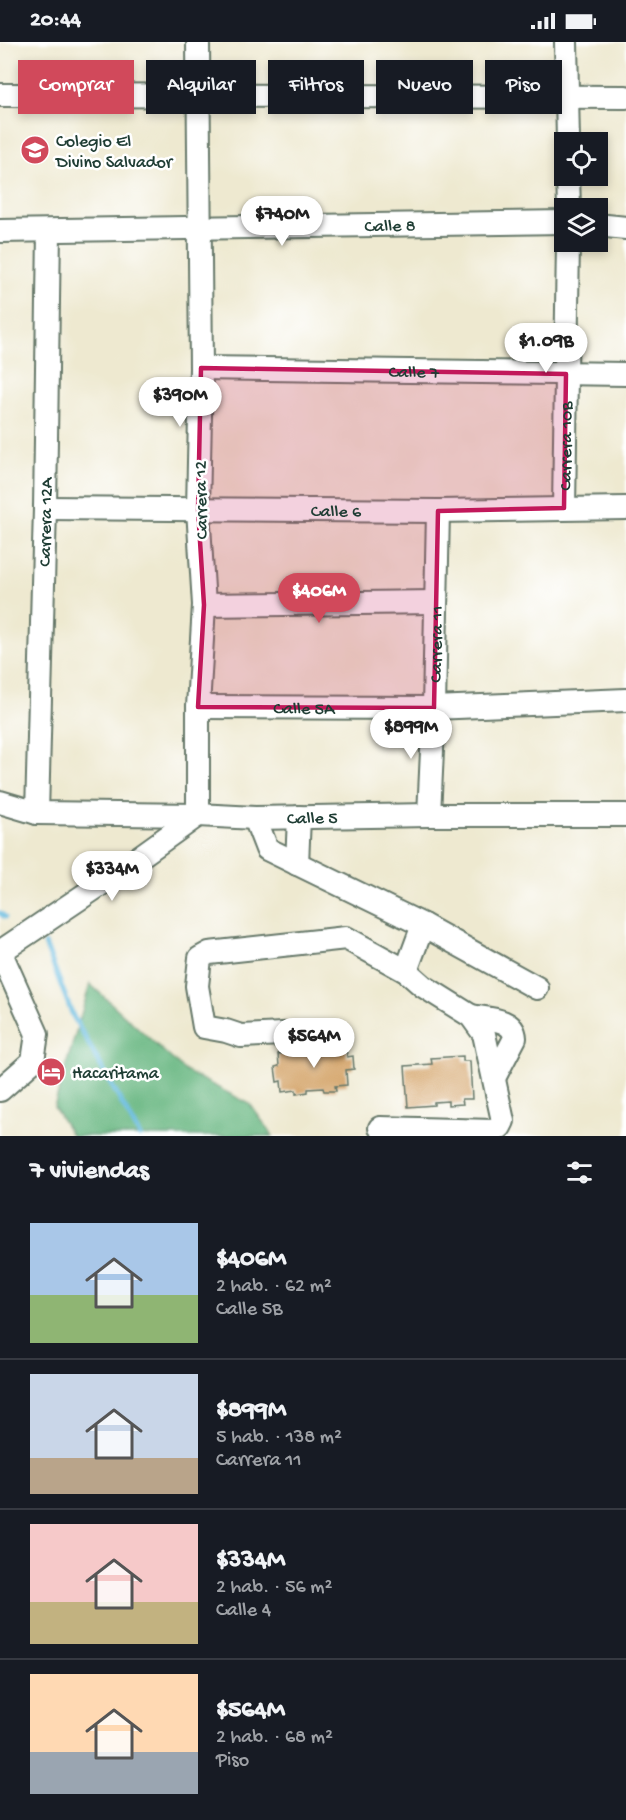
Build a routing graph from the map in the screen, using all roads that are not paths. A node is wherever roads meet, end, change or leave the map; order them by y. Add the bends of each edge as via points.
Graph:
1 (198, 42) edge
2 (566, 42) edge
3 (198, 60) edge
4 (146, 94) edge
5 (256, 94) edge
6 (0, 95) edge
7 (567, 97) junction
8 (626, 97) edge
9 (198, 114) edge
10 (568, 132) edge
11 (554, 222) edge
12 (608, 226) edge
13 (199, 228) junction
14 (626, 228) edge
15 (0, 231) edge
16 (49, 231) junction
17 (568, 252) edge
18 (201, 368) junction
19 (566, 374) junction
20 (626, 374) edge
21 (45, 508) junction
22 (564, 508) junction
23 (626, 508) edge
24 (198, 509) junction
25 (438, 511) junction
26 (435, 602) junction
27 (204, 605) junction
28 (626, 700) edge
29 (198, 706) junction
30 (434, 708) junction
31 (0, 802) edge
32 (37, 813) junction
33 (198, 815) junction
34 (429, 815) junction
35 (626, 815) edge
36 (298, 817) junction
37 (255, 818) junction
38 (297, 864) junction
39 (423, 926) junction
40 (0, 952) edge
41 (406, 971) junction
42 (537, 988) dead end
43 (322, 1032) dead end
44 (0, 1090) edge
45 (380, 1128) dead end

1 - 3 street, Carrera 12
2 - 7 street
4 - 6 street
5 - 7 street
7 - 8 street
7 - 10 street
9 - 13 street, Carrera 12
11 - 13 street, Calle 8
12 - 14 street
13 - 16 street, Calle 8
13 - 18 street, Carrera 12
15 - 16 street, Calle 8
16 - 21 street, Carrera 12A
17 - 19 street, Carrera 10B
18 - 19 street, Calle 7
18 - 24 street, Carrera 12
19 - 20 street, Calle 7
19 - 22 street, Carrera 10B
21 - 24 street, Calle 6
21 - 32 street, Carrera 12A
22 - 23 street, Calle 6
22 - 25 street, Calle 6
24 - 25 street, Calle 6
24 - 27 street, Carrera 12
25 - 26 street, Carrera 11
26 - 27 street
26 - 30 street, Carrera 11
27 - 29 street, Carrera 12
28 - 30 street, Calle 5A
29 - 30 street, Calle 5A
29 - 33 street, Carrera 12
30 - 34 street, Carrera 11
31 - 32 street, Calle 5
32 - 33 street, Calle 5
33 - 37 street, Calle 5
33 - 40 street
34 - 35 street, Calle 5
34 - 36 street, Calle 5
36 - 37 street, Calle 5
36 - 38 street
37 - 38 street via 267,849
38 - 39 street
39 - 41 street
39 - 42 street
40 - 44 street via 37,1034 33,1061
41 - 43 street via 346,938 208,953 200,958 197,986 204,1027 241,1036
41 - 45 street via 471,1016 484,1034 503,1120 494,1131

